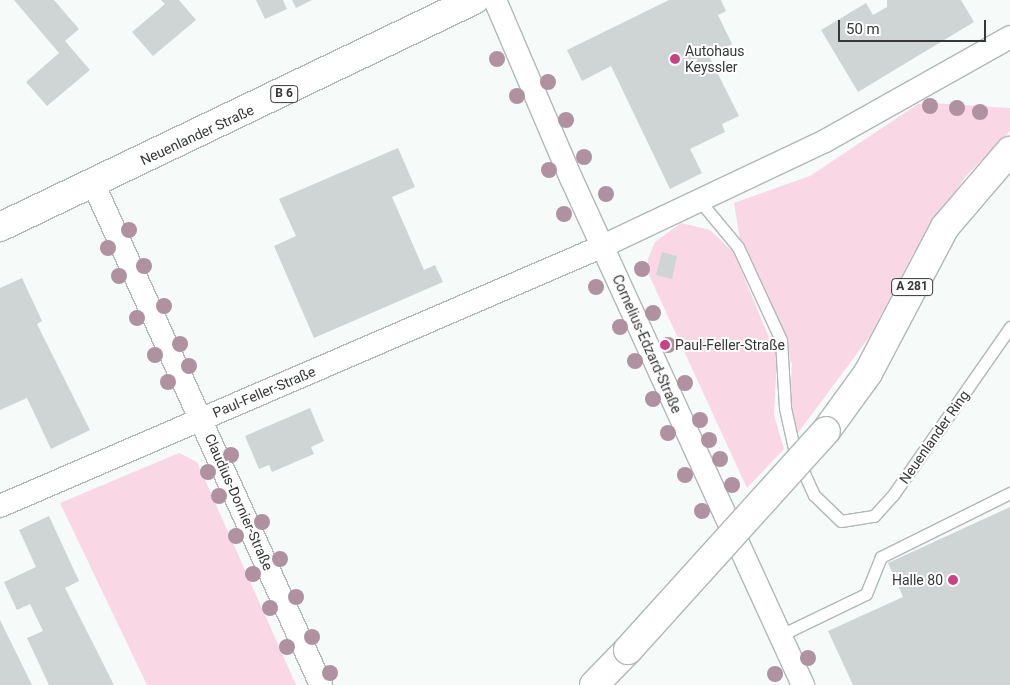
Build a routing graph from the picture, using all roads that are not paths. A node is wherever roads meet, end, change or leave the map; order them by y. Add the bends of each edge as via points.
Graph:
1 (474, 0) edge
2 (495, 0) edge
3 (1010, 37) edge
4 (1010, 151) edge
5 (93, 183) junction
6 (699, 200) junction
7 (0, 227) edge
8 (603, 246) junction
9 (1010, 327) edge
10 (201, 419) junction
11 (1010, 494) edge
12 (0, 506) edge
13 (781, 636) junction
14 (320, 685) edge
15 (594, 685) edge
16 (803, 685) edge

1 - 5 main road, Neuenlander Straße / B 6
2 - 8 street, Cornelius-Edzard-Straße
3 - 6 street, Paul-Feller-Straße via 825,140
4 - 15 main road, A 281, bridge via 945,228 868,373 826,431 729,542
5 - 7 main road, Neuenlander Straße / B 6
5 - 10 street, Claudius-Dornier-Straße
6 - 8 street, Paul-Feller-Straße
6 - 9 lane, Neuenlander Ring via 738,247 781,340 785,408 795,453 814,495 841,521 874,516 893,495
8 - 10 street, Paul-Feller-Straße
8 - 13 street, Cornelius-Edzard-Straße
10 - 12 street, Paul-Feller-Straße
10 - 14 street, Claudius-Dornier-Straße
11 - 13 lane via 881,558 866,594
13 - 16 street, Cornelius-Edzard-Straße

